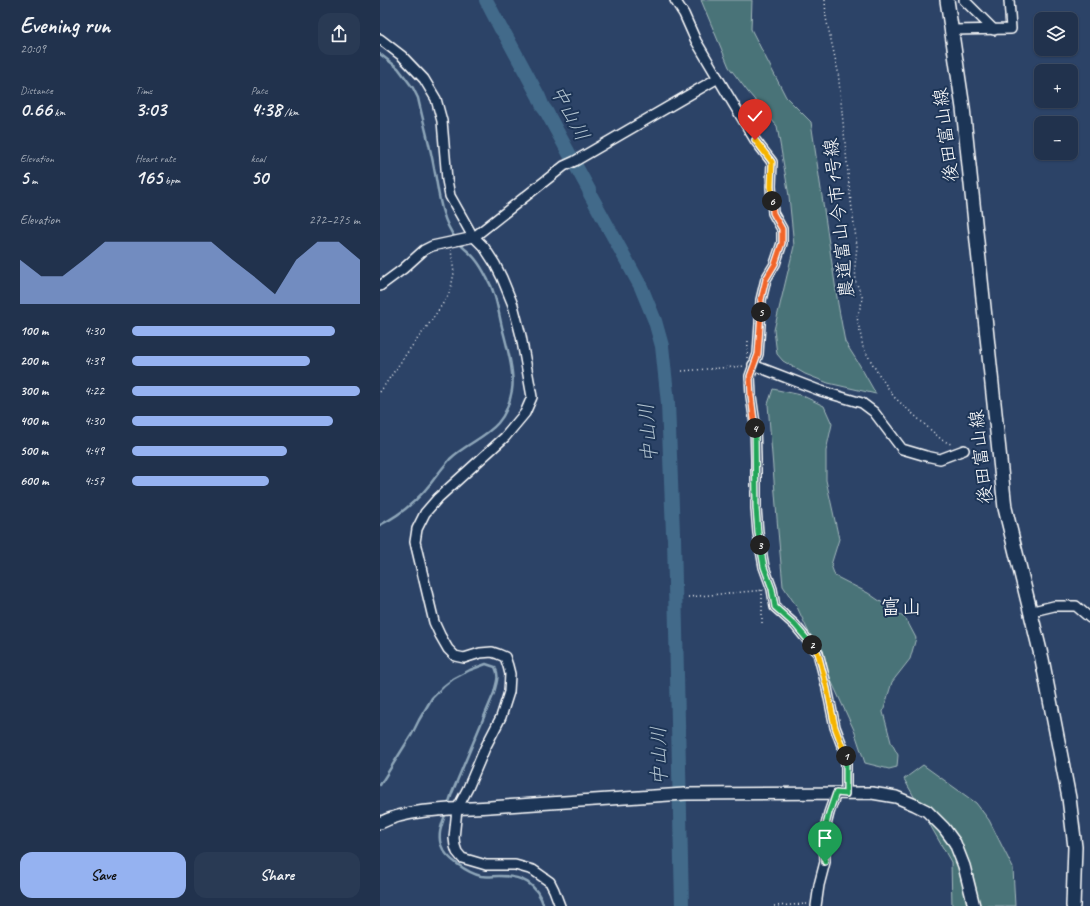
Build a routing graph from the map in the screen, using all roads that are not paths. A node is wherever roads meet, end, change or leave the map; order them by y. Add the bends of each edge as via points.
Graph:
1 (675, 0) edge
2 (947, 0) edge
3 (964, 0) edge
4 (1009, 0) edge
5 (952, 30) junction
6 (994, 30) junction
7 (380, 39) edge
8 (718, 78) junction
9 (474, 237) junction
10 (380, 286) edge
11 (750, 366) junction
12 (964, 450) road end
13 (1029, 612) junction
14 (1090, 618) edge
15 (841, 793) junction
16 (457, 810) junction
17 (380, 823) edge
18 (816, 905) edge
19 (560, 906) edge
20 (974, 906) edge
21 (1073, 906) edge

1 - 8 street
2 - 5 main road, 後田富山線
3 - 6 street
4 - 6 street via 1011,30
5 - 6 street
5 - 13 main road, 後田富山線 via 963,108 1005,508
7 - 9 street via 402,56 424,80 436,99 442,121 450,196
8 - 9 street via 564,166
8 - 11 street via 755,140 772,162 773,213 782,229 782,243 775,264 766,279 761,300 758,354
9 - 10 street via 424,250
9 - 16 street via 495,264 513,305 532,397 525,413 505,437 438,498 425,513 417,529 415,542 434,622 448,649 455,656 464,658 480,653 498,654 505,658 510,674 509,692 501,717
11 - 12 street via 862,403 874,412 902,449 940,459
11 - 15 street via 755,424 756,508 764,567 775,607 795,625 818,653 835,727 846,756
13 - 14 street via 1054,606 1076,606
13 - 21 main road, 後田富山線 via 1042,659 1069,798 1075,847
15 - 16 street via 685,794
15 - 18 street via 829,813 824,833 825,862
15 - 20 street via 872,793 896,797 927,811 955,843
16 - 17 street via 404,814
16 - 19 street via 454,838 455,846 462,858 486,865 515,865 533,870 550,882

